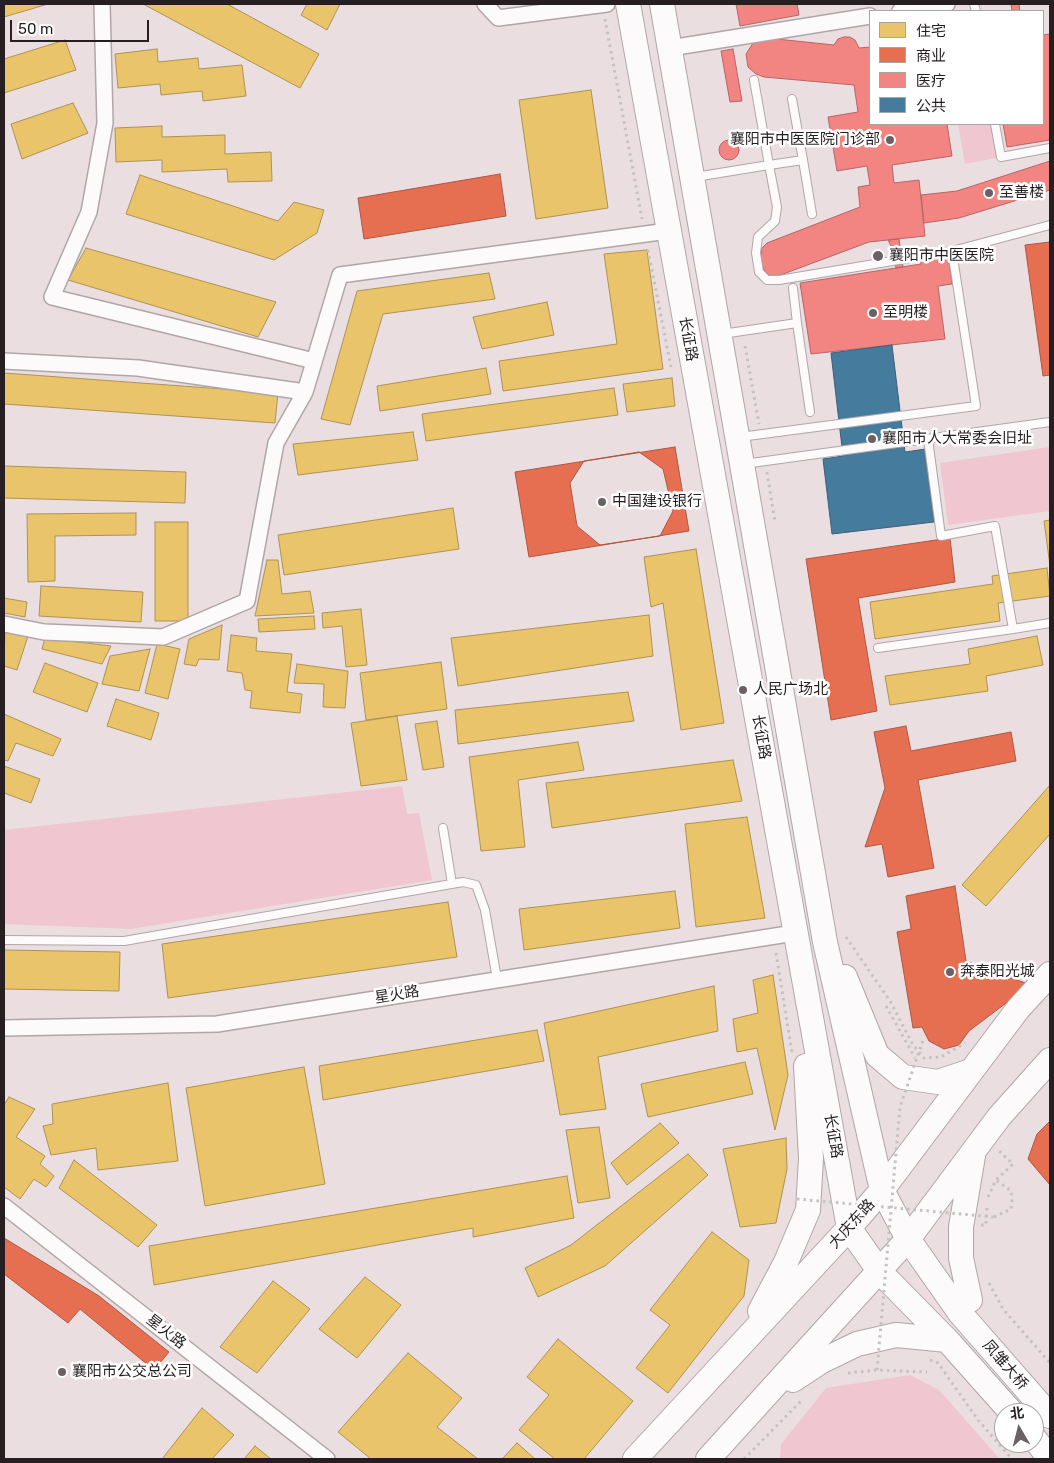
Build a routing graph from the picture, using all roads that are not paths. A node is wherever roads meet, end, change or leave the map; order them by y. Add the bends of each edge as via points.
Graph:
1 (102, 4) edge
2 (485, 4) edge
3 (604, 4) edge
4 (628, 4) edge
5 (662, 4) edge
6 (947, 4) edge
7 (907, 10) edge
8 (869, 16) edge
9 (670, 48) junction
10 (754, 80) dead end
11 (792, 99) dead end
12 (995, 125) edge
13 (1050, 148) edge
14 (803, 160) junction
15 (769, 165) junction
16 (693, 178) junction
17 (812, 214) dead end
18 (1050, 226) edge
19 (668, 231) junction
20 (952, 251) junction
21 (793, 288) dead end
22 (797, 323) junction
23 (731, 333) junction
24 (4, 361) edge
25 (314, 361) junction
26 (305, 392) junction
27 (810, 412) dead end
28 (1050, 422) edge
29 (749, 436) junction
30 (928, 439) junction
31 (754, 463) junction
32 (1050, 623) edge
33 (4, 624) edge
34 (1013, 629) junction
35 (878, 648) dead end
36 (443, 828) dead end
37 (780, 841) junction
38 (452, 884) junction
39 (781, 935) junction
40 (835, 938) junction
41 (4, 940) edge
42 (1050, 974) edge
43 (497, 979) junction
44 (4, 1028) edge
45 (1050, 1060) edge
46 (971, 1071) junction
47 (974, 1151) junction
48 (886, 1198) junction
49 (4, 1206) edge
50 (849, 1228) junction
51 (915, 1248) junction
52 (880, 1272) junction
53 (965, 1306) junction
54 (744, 1340) junction
55 (947, 1340) junction
56 (1050, 1394) edge
57 (760, 1402) junction
58 (1003, 1403) edge
59 (1050, 1416) edge
60 (327, 1459) edge
61 (635, 1459) edge
62 (708, 1459) edge

1 - 25 street via 105,123 89,212 52,297
2 - 3 street via 498,18
4 - 19 main road, 长征路
5 - 9 main road, 长征路
6 - 7 street
8 - 9 street
9 - 16 main road, 长征路
10 - 15 lane
11 - 14 lane
12 - 13 lane via 1001,158
14 - 15 lane
14 - 17 lane
15 - 16 lane
15 - 20 lane via 777,207 775,221 758,236 756,253 758,272 767,280
16 - 23 main road, 长征路
18 - 20 lane
19 - 25 street via 340,274
19 - 37 main road, 长征路
20 - 29 lane via 976,406
21 - 22 lane
22 - 23 lane
22 - 27 lane
23 - 29 main road, 长征路
24 - 26 street via 138,368
25 - 26 street
26 - 33 street via 276,443 247,601 163,638 44,632
28 - 30 lane
29 - 31 main road, 长征路
30 - 31 lane
30 - 34 lane via 941,536 995,526
31 - 40 main road, 长征路
32 - 34 lane
34 - 35 lane
36 - 38 lane
37 - 39 main road
37 - 50 main road, 长征路
38 - 41 lane via 124,941
38 - 43 lane via 476,885 485,910
39 - 43 street, 星火路
39 - 54 main road via 800,1005 808,1083 811,1158 808,1210 786,1262
40 - 46 main road via 840,965 877,1054 903,1077 938,1082
40 - 48 main road, 长征路
42 - 46 main road, 大庆东路 via 1018,1009
43 - 44 street, 星火路 via 217,1024
45 - 47 main road via 999,1117
46 - 48 main road, 大庆东路
47 - 51 main road
47 - 53 main road via 961,1227
48 - 50 main road, 大庆东路
48 - 51 main road, 长征路
49 - 60 street, 星火路
50 - 52 main road, 长征路
50 - 54 main road, 大庆东路
51 - 52 main road
51 - 53 main road, 长征路
52 - 55 main road, 长征路
52 - 57 main road
53 - 56 main road, 长征路
53 - 59 main road, 凤雏大桥
54 - 61 main road, 大庆东路
55 - 57 main road via 896,1335 857,1344 822,1361
55 - 58 main road, 长征路
57 - 62 main road

